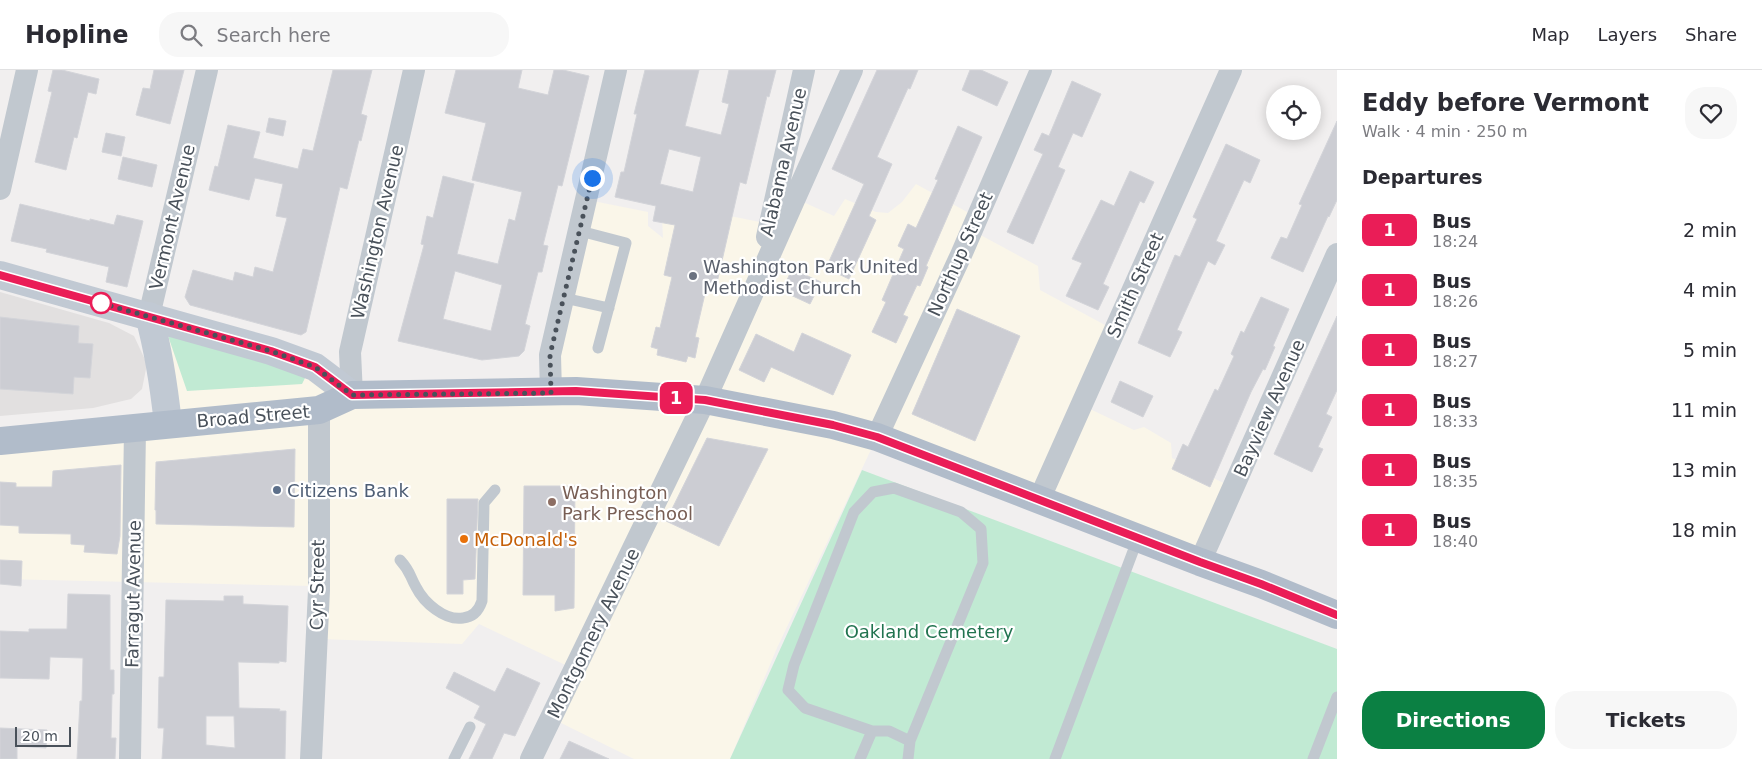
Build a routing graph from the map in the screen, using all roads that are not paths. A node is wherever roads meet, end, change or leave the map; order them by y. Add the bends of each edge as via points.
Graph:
1 (27, 70) edge
2 (207, 70) edge
3 (414, 70) edge
4 (616, 70) edge
5 (804, 70) edge
6 (852, 70) edge
7 (1041, 70) edge
8 (1231, 70) edge
9 (0, 189) edge
10 (580, 231) junction
11 (1337, 254) edge
12 (0, 276) edge
13 (756, 284) junction
14 (564, 298) junction
15 (609, 308) junction
16 (149, 316) junction
17 (598, 348) dead end
18 (551, 393) junction
19 (352, 395) junction
20 (705, 400) junction
21 (319, 410) junction
22 (168, 424) junction
23 (135, 429) junction
24 (877, 437) junction
25 (0, 441) edge
26 (495, 490) dead end
27 (1039, 500) junction
28 (1138, 538) junction
29 (400, 560) dead end
30 (1200, 562) junction
31 (1337, 615) edge
32 (1337, 697) edge
33 (470, 727) dead end
34 (872, 731) junction
35 (910, 741) junction
36 (130, 759) edge
37 (311, 759) edge
38 (454, 759) edge
39 (531, 759) edge
40 (860, 759) edge
41 (908, 759) edge
42 (1055, 759) edge
43 (1313, 759) edge

1 - 9 street
2 - 16 street, Vermont Avenue
3 - 19 street, Washington Avenue via 350,352
4 - 10 street
5 - 13 street, Alabama Avenue
6 - 13 street, Montgomery Avenue
7 - 24 street, Northup Street
8 - 27 street, Smith Street
10 - 14 street
10 - 15 lane via 626,243
11 - 30 street, Bayview Avenue
12 - 16 main road
13 - 20 street, Montgomery Avenue
14 - 15 lane
14 - 18 street via 550,355
15 - 17 lane
16 - 19 main road via 315,367
16 - 22 main road, Vermont Avenue via 163,374
18 - 19 main road, Broad Street
18 - 20 main road, Broad Street via 576,391
19 - 21 main road, Broad Street
20 - 24 main road, Broad Street
20 - 39 street, Montgomery Avenue
21 - 22 main road, Broad Street
21 - 37 street, Cyr Street via 318,590
22 - 23 main road, Broad Street
23 - 25 main road, Broad Street
23 - 36 street, Farragut Avenue
24 - 27 main road, Broad Street
26 - 29 lane via 484,503 482,601 471,616 462,619 439,612 416,588 410,570
27 - 28 main road, Broad Street
28 - 30 main road, Broad Street
28 - 42 lane
30 - 31 main road, Broad Street
32 - 43 lane
33 - 38 lane
34 - 35 lane via 889,731
34 - 35 lane via 805,708 788,690 794,665 854,512 873,492 894,488 961,512 981,529 983,563
34 - 40 lane
35 - 41 lane

